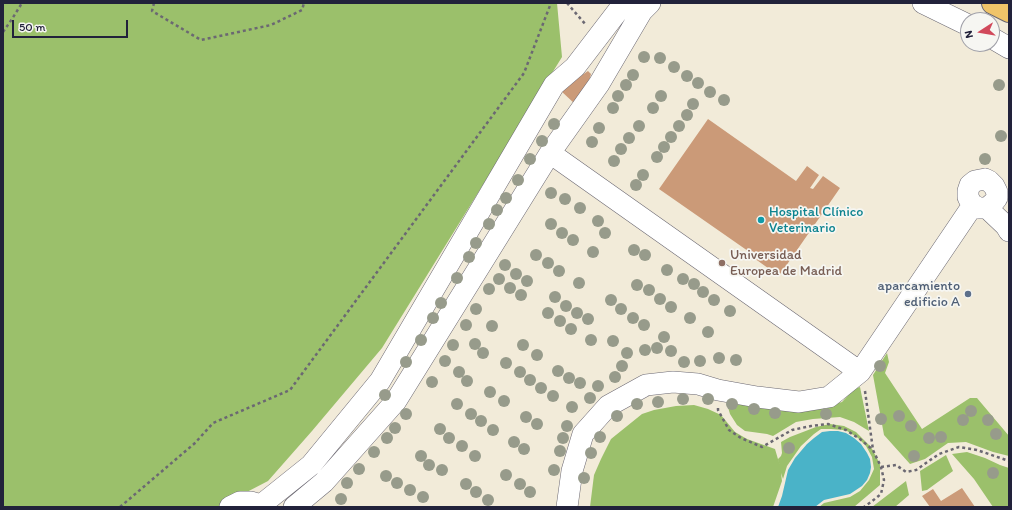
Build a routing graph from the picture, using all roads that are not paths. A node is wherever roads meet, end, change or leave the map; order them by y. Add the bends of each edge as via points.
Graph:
1 (624, 3) edge
2 (650, 3) edge
3 (923, 3) edge
4 (993, 3) edge
5 (1009, 11) edge
6 (960, 21) edge
7 (1000, 43) edge
8 (1009, 48) edge
9 (550, 153) junction
10 (1007, 228) edge
11 (860, 372) junction
12 (304, 504) edge
13 (262, 506) edge
14 (230, 507) edge
15 (567, 507) edge

1 - 13 street via 575,67 554,85 380,381 311,465
2 - 9 street via 642,11 599,84
3 - 6 street
4 - 5 highway
7 - 8 street
9 - 11 street
9 - 12 street via 396,400
10 - 11 street via 985,204
11 - 15 street via 829,397 799,402 757,397 698,384 673,382 646,385 608,406 583,434 572,471
13 - 14 street via 240,502

